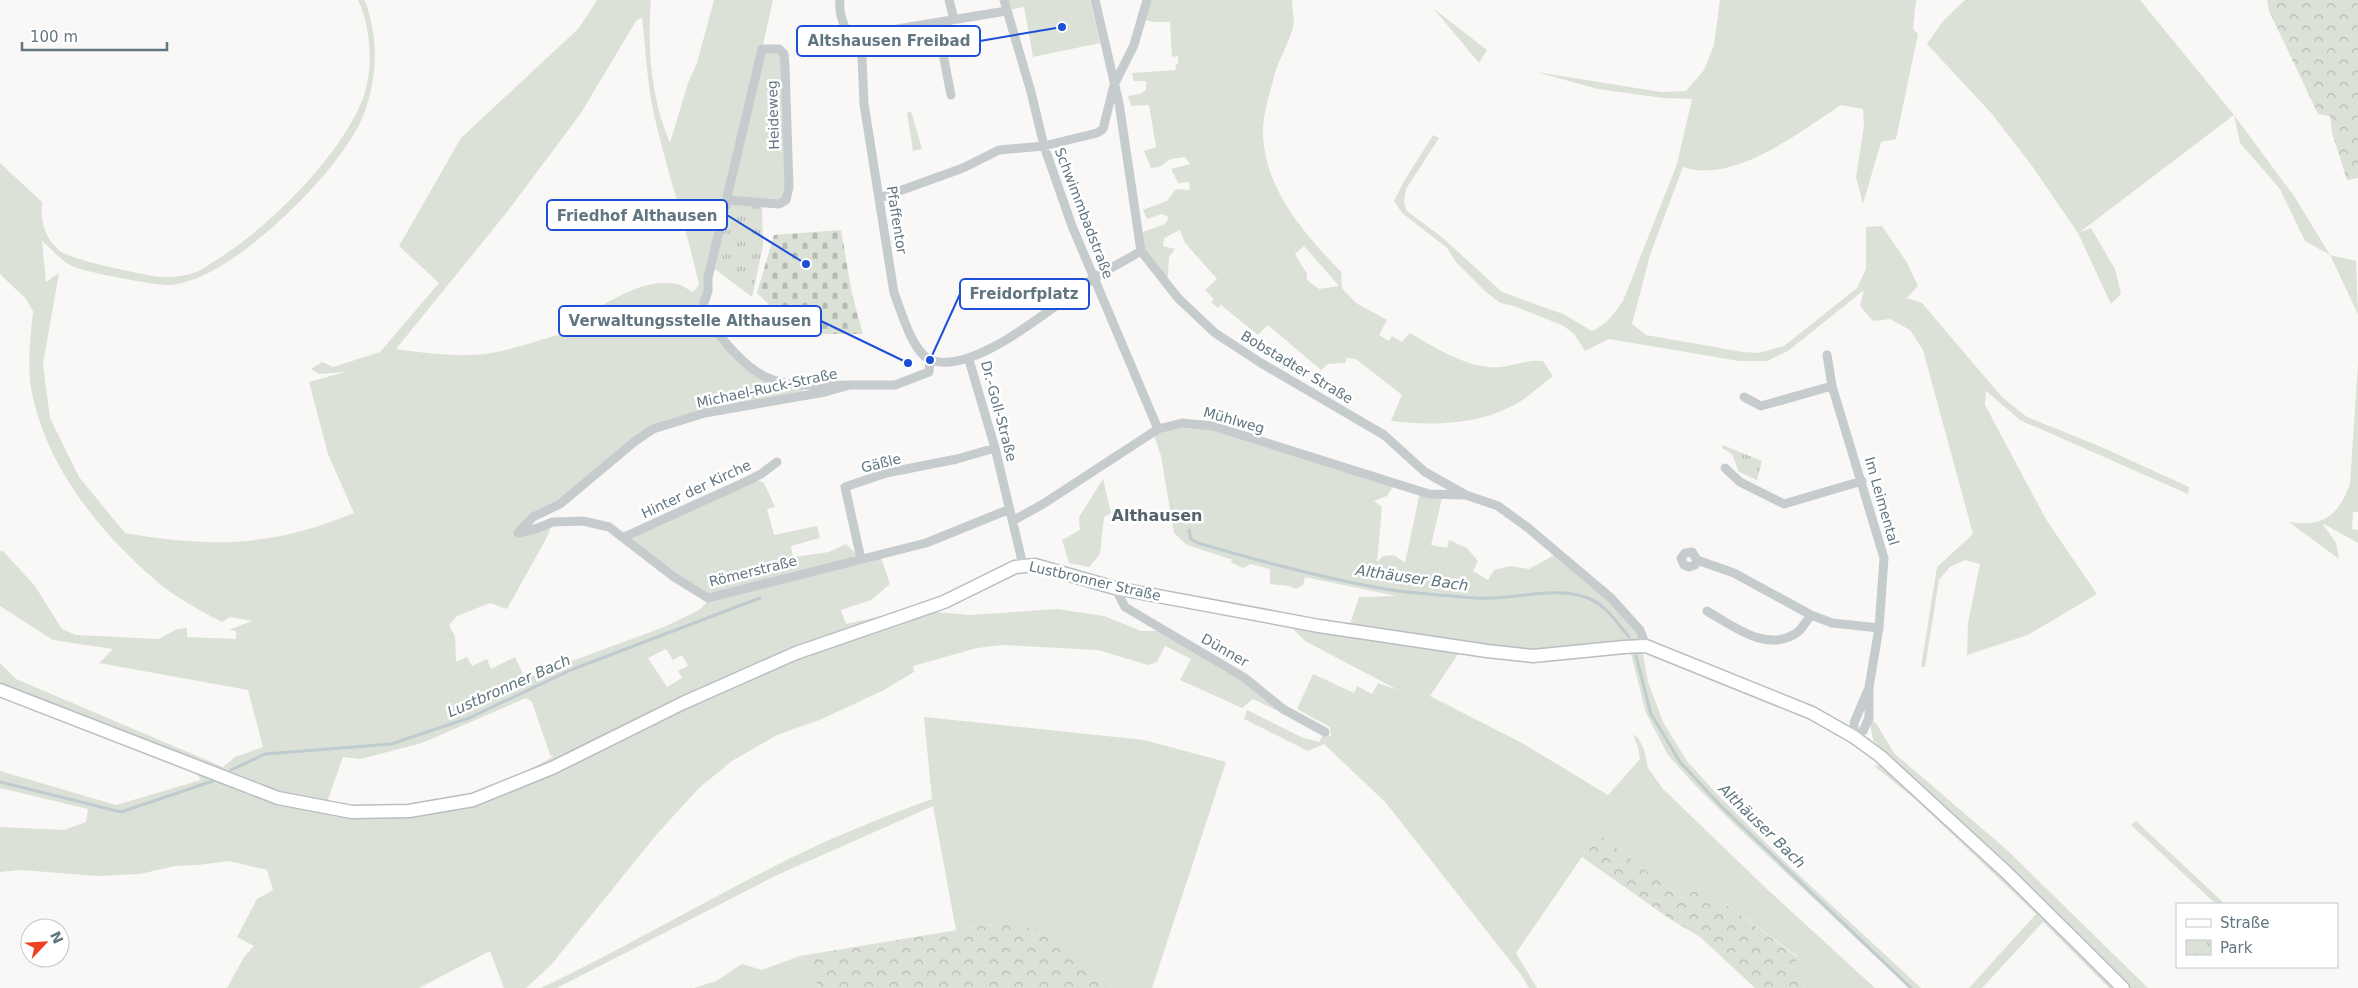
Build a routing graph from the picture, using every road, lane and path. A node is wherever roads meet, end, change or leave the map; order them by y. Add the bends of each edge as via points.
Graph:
1 (840, 0) edge
2 (949, 0) edge
3 (1004, 0) edge
4 (1095, 0) edge
5 (1147, 0) edge
6 (1006, 11) junction
7 (954, 19) junction
8 (937, 22) junction
9 (862, 46) junction
10 (762, 49) joint
11 (1114, 85) junction
12 (950, 95) dead end
13 (1044, 146) junction
14 (880, 198) junction
15 (728, 200) junction
16 (1141, 251) junction
17 (1093, 278) junction
18 (1827, 355) dead end
19 (930, 360) junction
20 (969, 360) junction
21 (850, 385) junction
22 (1832, 386) junction
23 (1744, 397) dead end
24 (1158, 429) junction
25 (995, 448) junction
26 (777, 462) dead end
27 (1725, 468) dead end
28 (1862, 481) junction
29 (1466, 495) junction
30 (1010, 509) junction
31 (1014, 520) junction
32 (518, 533) joint
33 (624, 537) junction
34 (861, 559) junction
35 (1697, 560) dead end
36 (1023, 565) junction
37 (1115, 588) junction
38 (1706, 611) dead end
39 (1810, 615) junction
40 (1879, 628) junction
41 (1646, 646) junction
42 (0, 690) edge
43 (1325, 732) dead end
44 (1854, 737) junction
45 (2123, 988) edge

1 - 9 street via 845,28 855,43
2 - 7 street
3 - 6 street, Schwimmbadstraße
4 - 11 street, Bobstadter Straße
5 - 11 street via 1134,45
6 - 7 street
6 - 13 street, Schwimmbadstraße
7 - 8 street
8 - 9 street, Pfaffentor via 861,35
8 - 12 street
9 - 14 street, Pfaffentor via 864,104
10 - 15 street, Michael-Ruck-Straße
10 - 15 street, Heideweg via 780,49 784,54 789,187 786,200 778,204
11 - 13 street via 1103,129
11 - 16 street, Bobstadter Straße
13 - 14 street via 999,150 963,168
13 - 17 street, Schwimmbadstraße
14 - 19 street, Pfaffentor via 894,293 920,354
15 - 21 street, Michael-Ruck-Straße via 701,312 736,355 766,377 797,384
16 - 17 street, Dr.-Goll-Straße
16 - 29 street, Bobstadter Straße via 1178,298 1215,333 1384,434 1425,472
17 - 20 street, Dr.-Goll-Straße via 1007,340
17 - 24 street, Schwimmbadstraße
18 - 22 street, Im Leimental
19 - 20 street
19 - 21 street, Michael-Ruck-Straße via 929,372 895,385
20 - 25 street, Dr.-Goll-Straße
21 - 32 street, Michael-Ruck-Straße via 705,413 653,429 560,504 533,517
22 - 23 street via 1761,406
22 - 28 street, Im Leimental
24 - 29 street, Mühlweg via 1182,423 1203,424 1429,494
24 - 31 street, Mühlweg
25 - 30 street, Dr.-Goll-Straße
25 - 34 street, Gäßle via 957,460 886,473 845,487
26 - 33 street, Hinter der Kirche via 745,482
27 - 28 street via 1740,482 1784,504
28 - 40 street, Im Leimental via 1884,558
29 - 41 street, Bobstadter Straße via 1498,506 1596,583 1640,630
30 - 31 street, Dr.-Goll-Straße
30 - 34 street, Römerstraße via 926,543
31 - 36 street, Dr.-Goll-Straße
32 - 33 street, Römerstraße via 553,522 583,522 609,526
33 - 34 street, Römerstraße via 674,577 708,598
35 - 39 street via 1734,573
36 - 37 street, Lustbronner Straße via 1035,565
36 - 42 street, Lustbronner Straße via 944,602 796,653 683,703 552,768 473,800 409,811 352,812 278,798
37 - 41 street, Lustbronner Straße via 1319,626 1513,654 1562,654
37 - 43 street, Dünner via 1125,607 1246,678 1283,709
38 - 39 street via 1769,641 1799,630
39 - 40 street via 1832,623
40 - 44 street, Im Leimental via 1869,687 1854,723
41 - 44 street via 1812,713
44 - 45 street via 1880,756 2006,872

